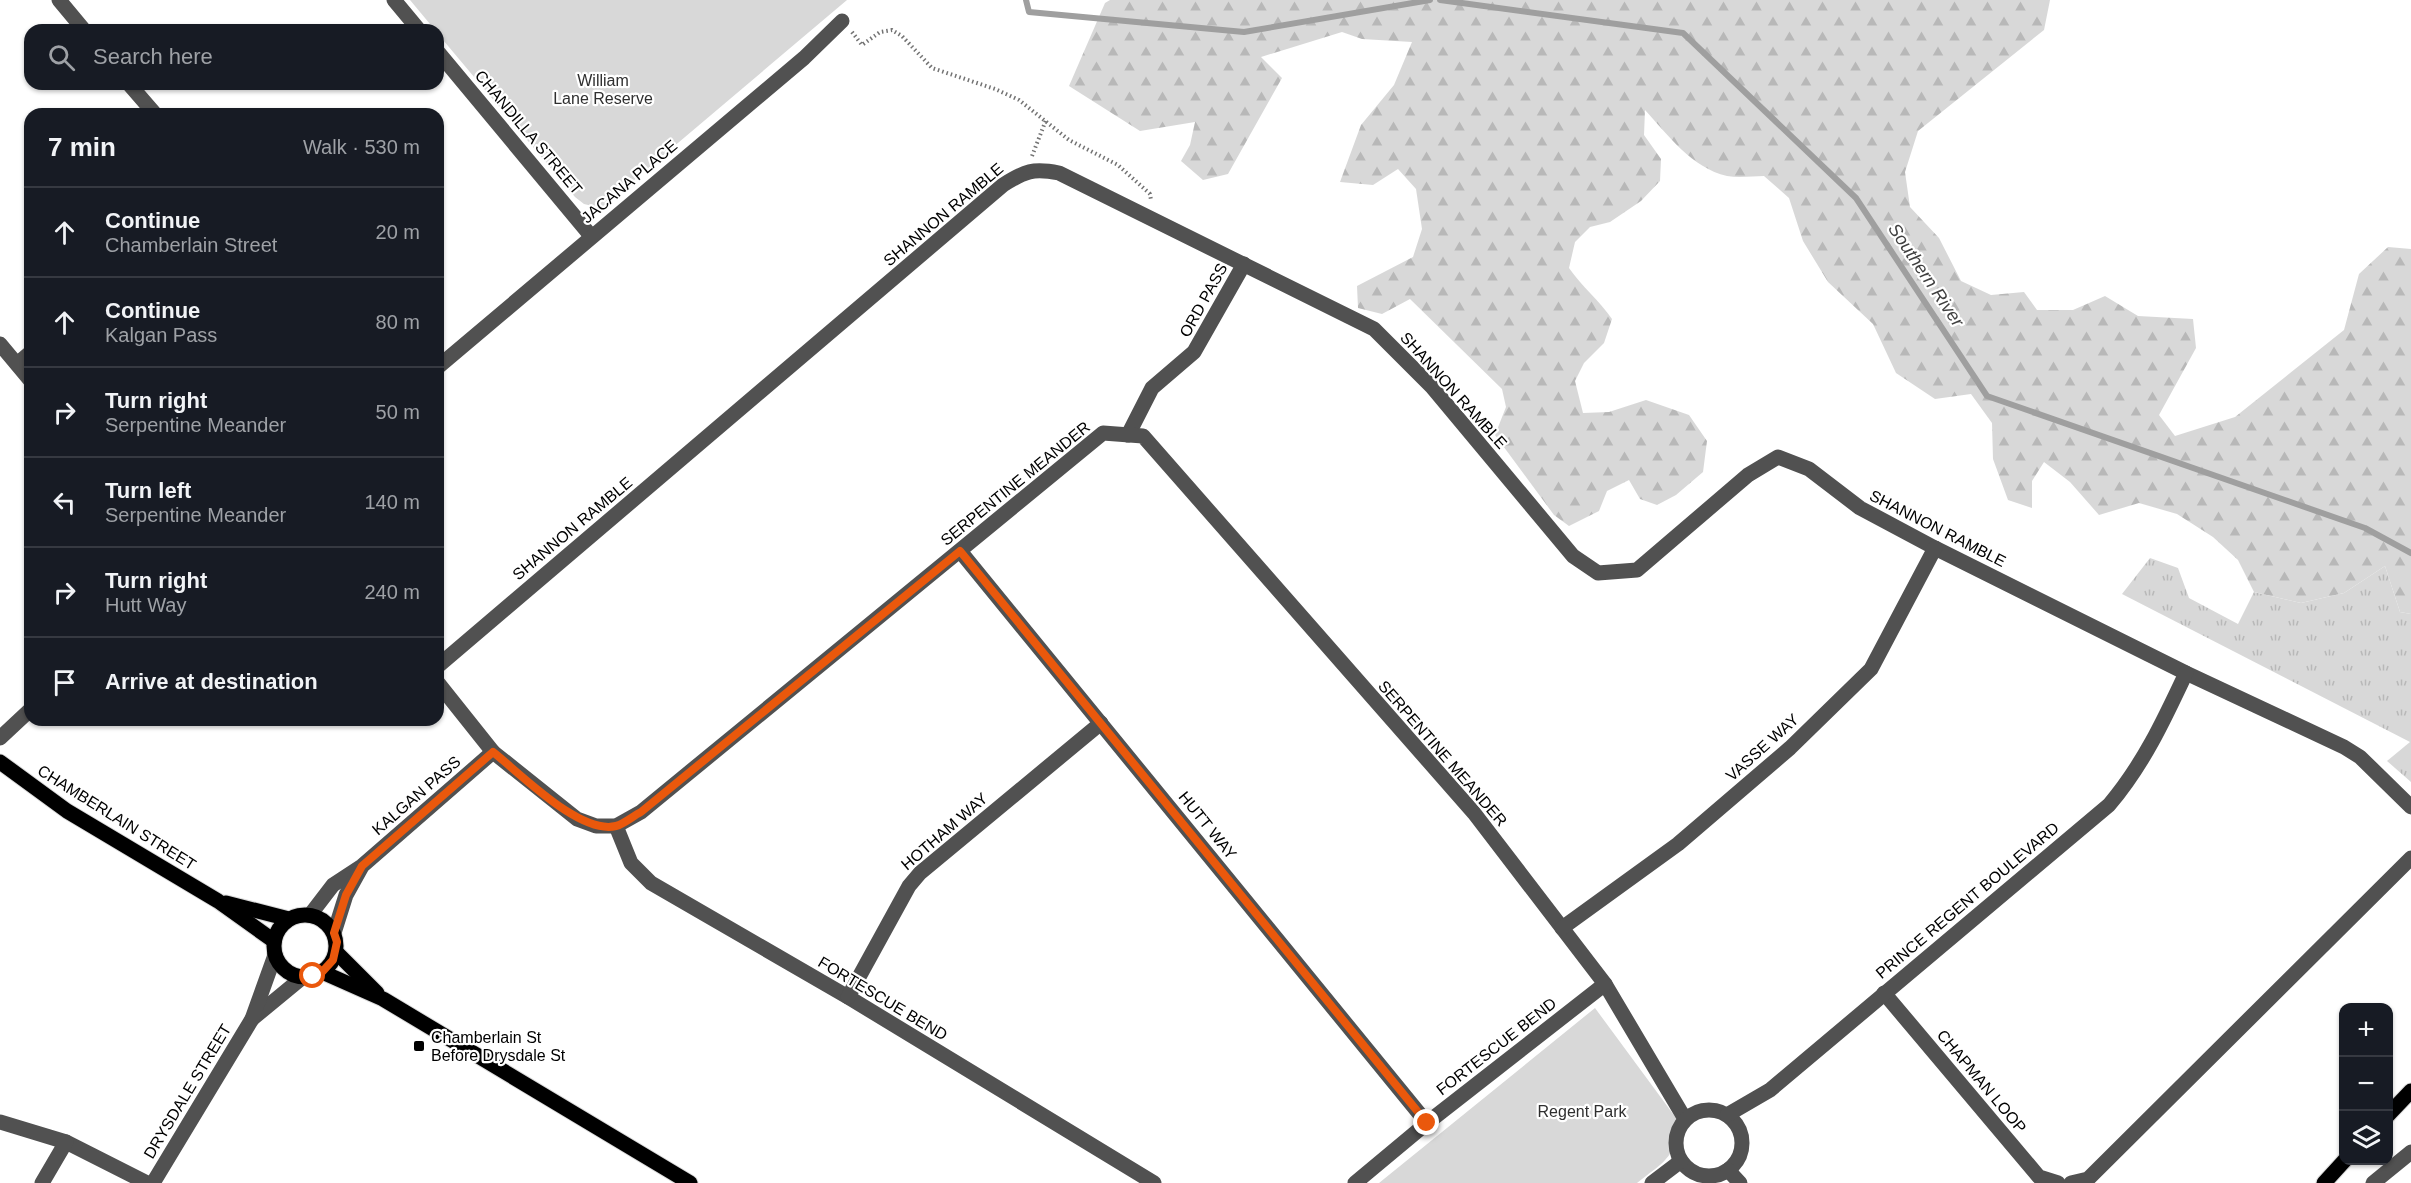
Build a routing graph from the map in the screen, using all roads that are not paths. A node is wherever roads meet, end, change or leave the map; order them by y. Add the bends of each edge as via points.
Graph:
1 (59, 0) edge
2 (394, 0) edge
3 (842, 21) road end
4 (79, 24) edge
5 (414, 24) edge
6 (444, 59) edge
7 (134, 90) edge
8 (149, 108) edge
9 (591, 236) junction
10 (1244, 264) junction
11 (0, 344) edge
12 (24, 358) edge
13 (444, 362) edge
14 (17, 364) junction
15 (24, 373) edge
16 (1128, 435) junction
17 (1935, 548) junction
18 (960, 551) junction
19 (444, 661) edge
20 (2186, 673) junction
21 (444, 691) edge
22 (24, 716) edge
23 (1101, 723) junction
24 (0, 738) edge
25 (493, 752) junction
26 (0, 762) edge
27 (2411, 807) edge
28 (616, 826) junction
29 (2411, 858) edge
30 (362, 866) junction
31 (218, 901) junction
32 (310, 915) junction
33 (289, 919) junction
34 (1562, 928) junction
35 (334, 933) junction
36 (275, 948) junction
37 (336, 952) junction
38 (322, 972) junction
39 (303, 977) junction
40 (1605, 984) junction
41 (1884, 993) junction
42 (848, 997) junction
43 (384, 999) junction
44 (252, 1018) junction
45 (2411, 1091) edge
46 (2391, 1111) edge
47 (1727, 1115) junction
48 (1686, 1119) junction
49 (0, 1122) edge
50 (1427, 1123) junction
51 (66, 1142) junction
52 (2411, 1152) edge
53 (1681, 1161) junction
54 (2342, 1165) edge
55 (1728, 1170) junction
56 (2331, 1181) edge
57 (42, 1183) edge
58 (147, 1183) edge
59 (153, 1183) edge
60 (690, 1183) edge
61 (1154, 1183) edge
62 (1355, 1183) edge
63 (1652, 1183) edge
64 (1740, 1183) edge
65 (2058, 1183) edge
66 (2072, 1183) edge
67 (2373, 1183) edge

1 - 4 street
2 - 5 street
3 - 9 street, JACANA PLACE via 804,58
6 - 9 street, CHANDILLA STREET
7 - 8 street
9 - 13 street, JACANA PLACE
10 - 16 street, ORD PASS via 1194,352 1152,388
10 - 17 street, SHANNON RAMBLE via 1374,329 1432,387 1573,556 1598,573 1637,570 1748,475 1778,457 1809,469 1860,508
10 - 19 street, SHANNON RAMBLE via 1059,173 1021,174 1003,185
11 - 14 street
12 - 14 street
14 - 15 street
16 - 18 street, SERPENTINE MEANDER via 1103,433
16 - 34 street, SERPENTINE MEANDER via 1143,436 1151,445 1474,813
17 - 20 street, SHANNON RAMBLE
17 - 34 street, VASSE WAY via 1871,669 1790,748 1678,844
18 - 23 street, HUTT WAY
18 - 28 street, SERPENTINE MEANDER via 641,812
20 - 27 street, SHANNON RAMBLE via 2344,747 2360,757
20 - 41 street, PRINCE REGENT BOULEVARD via 2149,751 2109,805
21 - 25 street
22 - 24 street
23 - 42 street, HOTHAM WAY via 920,873
23 - 50 street, HUTT WAY
25 - 28 street via 577,819 596,826
25 - 30 street, KALGAN PASS
26 - 31 main road, CHAMBERLAIN STREET via 67,811
28 - 42 street, FORTESCUE BEND via 631,863 651,883
29 - 66 street via 2088,1179
30 - 32 street, KALGAN PASS via 333,885
30 - 35 street, KALGAN PASS via 346,895
31 - 33 main road, CHAMBERLAIN STREET
31 - 36 main road, CHAMBERLAIN STREET
32 - 33 main road, CHAMBERLAIN STREET
32 - 35 main road via 328,924
33 - 36 main road via 277,932
34 - 40 street, SERPENTINE MEANDER
35 - 37 main road
36 - 39 main road, CHAMBERLAIN STREET via 286,970
36 - 44 street, DRYSDALE STREET
37 - 38 main road
37 - 43 main road
38 - 39 main road
38 - 43 main road
39 - 44 street, DRYSDALE STREET
40 - 48 street, SERPENTINE MEANDER
40 - 50 street, FORTESCUE BEND
41 - 47 street, PRINCE REGENT BOULEVARD via 1770,1090
41 - 65 street, CHAPMAN LOOP via 2039,1177
42 - 61 street, FORTESCUE BEND
43 - 60 main road
44 - 59 street, DRYSDALE STREET
45 - 46 main road
47 - 48 street via 1707,1109
47 - 55 street via 1742,1137 1740,1156
48 - 53 street via 1676,1138
49 - 51 street
50 - 62 street, FORTESCUE BEND
51 - 57 street
51 - 58 street
52 - 67 street
53 - 55 street via 1689,1170 1704,1176
53 - 63 street
54 - 56 main road
55 - 64 street

